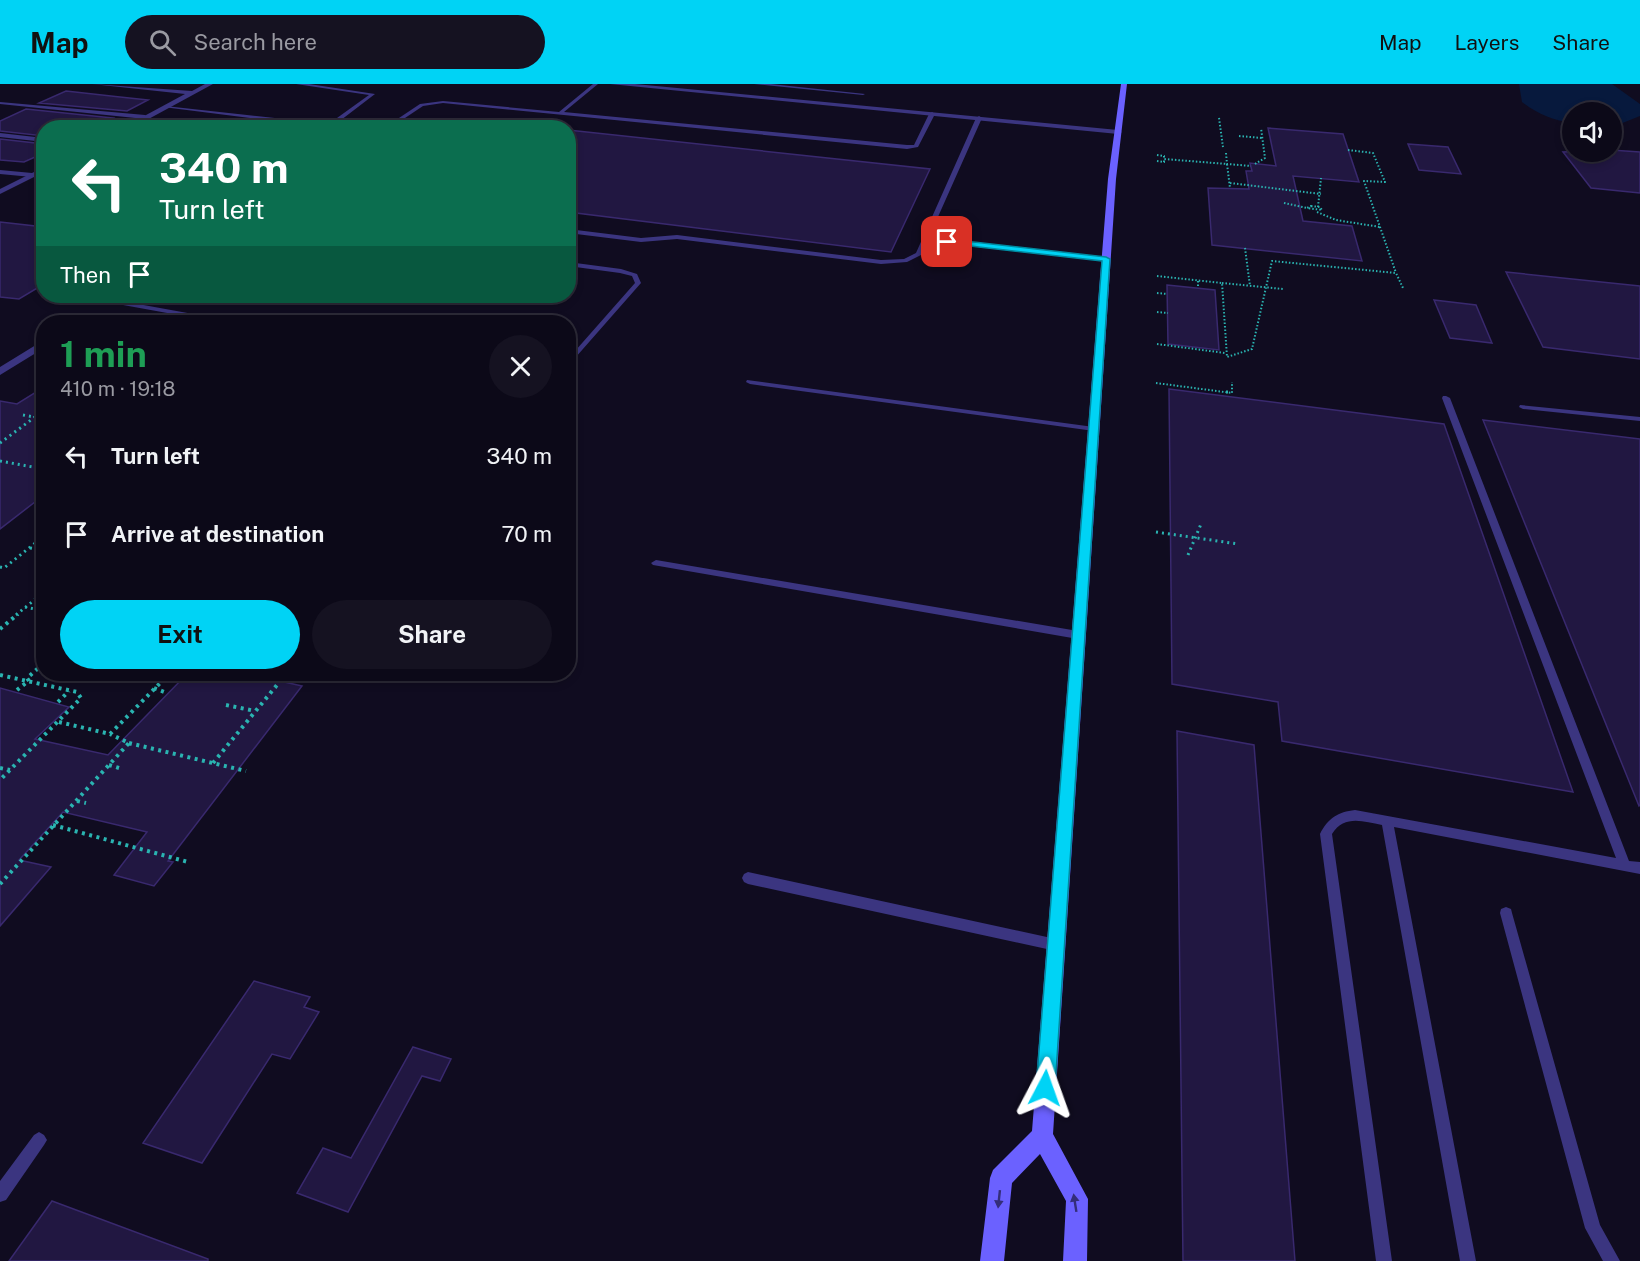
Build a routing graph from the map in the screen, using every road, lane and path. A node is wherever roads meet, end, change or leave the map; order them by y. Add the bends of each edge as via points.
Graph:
1 (95, 84) edge
2 (210, 84) edge
3 (298, 84) edge
4 (596, 84) edge
5 (613, 84) edge
6 (756, 84) edge
7 (1124, 84) edge
8 (193, 93) junction
9 (863, 94) dead end
10 (0, 103) edge
11 (165, 107) junction
12 (560, 113) junction
13 (932, 114) junction
14 (145, 117) junction
15 (978, 118) junction
16 (1219, 118) dead end
17 (140, 120) edge
18 (278, 120) edge
19 (336, 120) edge
20 (399, 120) edge
21 (1260, 128) dead end
22 (1118, 132) junction
23 (0, 135) edge
24 (1239, 136) dead end
25 (1262, 138) junction
26 (36, 139) edge
27 (1222, 147) dead end
28 (1348, 150) dead end
29 (1226, 153) dead end
30 (1157, 155) dead end
31 (1164, 159) junction
32 (1157, 161) dead end
33 (1227, 164) junction
34 (1255, 164) dead end
35 (1251, 166) dead end
36 (0, 172) edge
37 (36, 173) edge
38 (32, 175) junction
39 (1321, 178) dead end
40 (1230, 183) junction
41 (1230, 188) dead end
42 (0, 192) edge
43 (1321, 194) junction
44 (1284, 203) dead end
45 (1318, 207) junction
46 (1308, 209) junction
47 (1317, 212) junction
48 (1380, 227) junction
49 (576, 232) edge
50 (926, 239) junction
51 (1245, 248) dead end
52 (1106, 259) junction
53 (576, 265) edge
54 (1396, 273) junction
55 (1157, 276) dead end
56 (1198, 280) junction
57 (1222, 283) junction
58 (1250, 286) junction
59 (1266, 287) junction
60 (1198, 288) dead end
61 (1402, 288) dead end
62 (1283, 289) dead end
63 (1157, 293) dead end
64 (1167, 294) dead end
65 (122, 303) edge
66 (1157, 312) dead end
67 (1168, 313) dead end
68 (178, 314) joint
69 (184, 315) edge
70 (1157, 344) dead end
71 (36, 348) edge
72 (1225, 353) junction
73 (576, 355) edge
74 (0, 372) edge
75 (750, 382) dead end
76 (1232, 382) dead end
77 (1156, 383) dead end
78 (1446, 398) dead end
79 (1523, 407) dead end
80 (23, 415) dead end
81 (35, 417) joint
82 (1640, 419) edge
83 (1094, 429) junction
84 (0, 435) edge
85 (8, 436) junction
86 (0, 443) edge
87 (0, 461) edge
88 (36, 468) edge
89 (1201, 524) dead end
90 (1156, 532) dead end
91 (1195, 538) junction
92 (36, 542) edge
93 (1238, 544) dead end
94 (29, 548) junction
95 (36, 549) edge
96 (1188, 555) dead end
97 (656, 563) dead end
98 (0, 567) edge
99 (36, 599) edge
100 (26, 607) junction
101 (36, 609) edge
102 (0, 629) edge
103 (1078, 635) junction
104 (36, 670) edge
105 (0, 675) edge
106 (28, 681) junction
107 (162, 681) edge
108 (280, 681) edge
109 (154, 688) junction
110 (17, 690) dead end
111 (70, 691) junction
112 (167, 693) dead end
113 (58, 702) dead end
114 (226, 705) dead end
115 (255, 711) junction
116 (58, 722) junction
117 (110, 734) junction
118 (129, 743) junction
119 (213, 764) junction
120 (109, 765) junction
121 (0, 768) edge
122 (119, 768) dead end
123 (10, 770) junction
124 (246, 771) dead end
125 (0, 780) edge
126 (76, 801) junction
127 (86, 803) dead end
128 (1387, 822) junction
129 (53, 825) junction
130 (188, 862) dead end
131 (1625, 865) junction
132 (1640, 868) edge
133 (748, 878) dead end
134 (0, 884) edge
135 (1506, 913) dead end
136 (1056, 945) junction
137 (1042, 1136) junction
138 (39, 1140) dead end
139 (0, 1194) edge
140 (992, 1261) edge
141 (1075, 1261) edge
142 (1384, 1261) edge
143 (1468, 1261) edge
144 (1612, 1261) edge

1 - 8 street
2 - 8 street
3 - 19 lane via 373,94
4 - 12 lane
5 - 13 street
6 - 9 lane
7 - 22 main road
8 - 11 street
10 - 14 lane
11 - 14 street
11 - 18 lane
12 - 13 lane via 907,147 915,146
12 - 20 lane via 433,102
13 - 15 street
14 - 17 street
15 - 22 street
15 - 50 lane
16 - 27 path
21 - 25 path
22 - 52 main road
23 - 26 street
24 - 25 path
25 - 34 path via 1265,158
28 - 48 path via 1374,153 1385,182 1364,181
29 - 33 path
30 - 31 path
31 - 32 path
31 - 33 path
33 - 35 path
33 - 40 path
36 - 38 lane
37 - 38 street
38 - 42 street
39 - 43 path
40 - 41 path
40 - 43 path
43 - 45 path
44 - 46 path
45 - 46 path
45 - 47 path via 1322,209
46 - 47 path
47 - 48 path via 1336,220
48 - 54 path
49 - 50 lane via 641,240 677,237 881,262 905,261 919,254
50 - 52 lane
51 - 58 path
52 - 83 main road
53 - 73 lane via 635,275 638,283
54 - 59 path via 1272,261
54 - 61 path
55 - 56 path
56 - 57 path
56 - 60 path
57 - 58 path
57 - 72 path
58 - 59 path
59 - 62 path
59 - 72 path via 1252,350 1227,357
63 - 64 path
65 - 68 lane
66 - 67 path
68 - 69 lane
70 - 72 path
71 - 74 street
75 - 83 lane
76 - 77 path via 1232,393
78 - 131 lane
79 - 82 lane
80 - 81 path
81 - 85 path
83 - 103 main road
84 - 85 path
85 - 86 path
87 - 88 path
89 - 91 path
90 - 91 path
91 - 93 path
91 - 96 path
92 - 94 path
94 - 95 path
94 - 98 path via 4,568
97 - 103 lane
99 - 100 path
100 - 101 path
100 - 102 path
103 - 136 main road
104 - 106 path
105 - 106 path
106 - 110 path
106 - 111 path
107 - 109 path
108 - 115 path
109 - 112 path
109 - 117 path
111 - 113 path
111 - 116 path via 81,698
114 - 115 path
115 - 119 path
116 - 117 path
116 - 123 path
117 - 118 path
118 - 119 path
118 - 120 path
119 - 124 path
120 - 122 path
120 - 126 path
121 - 123 path
123 - 125 path
126 - 127 path
126 - 129 path
128 - 131 lane
128 - 142 lane via 1354,815 1339,817 1326,834
128 - 143 lane
129 - 130 path
129 - 134 path
131 - 132 lane
133 - 136 lane
135 - 144 lane via 1593,1228
136 - 137 main road
137 -> 140 main road via 1001,1178
141 -> 137 main road via 1077,1199
138 - 139 lane

